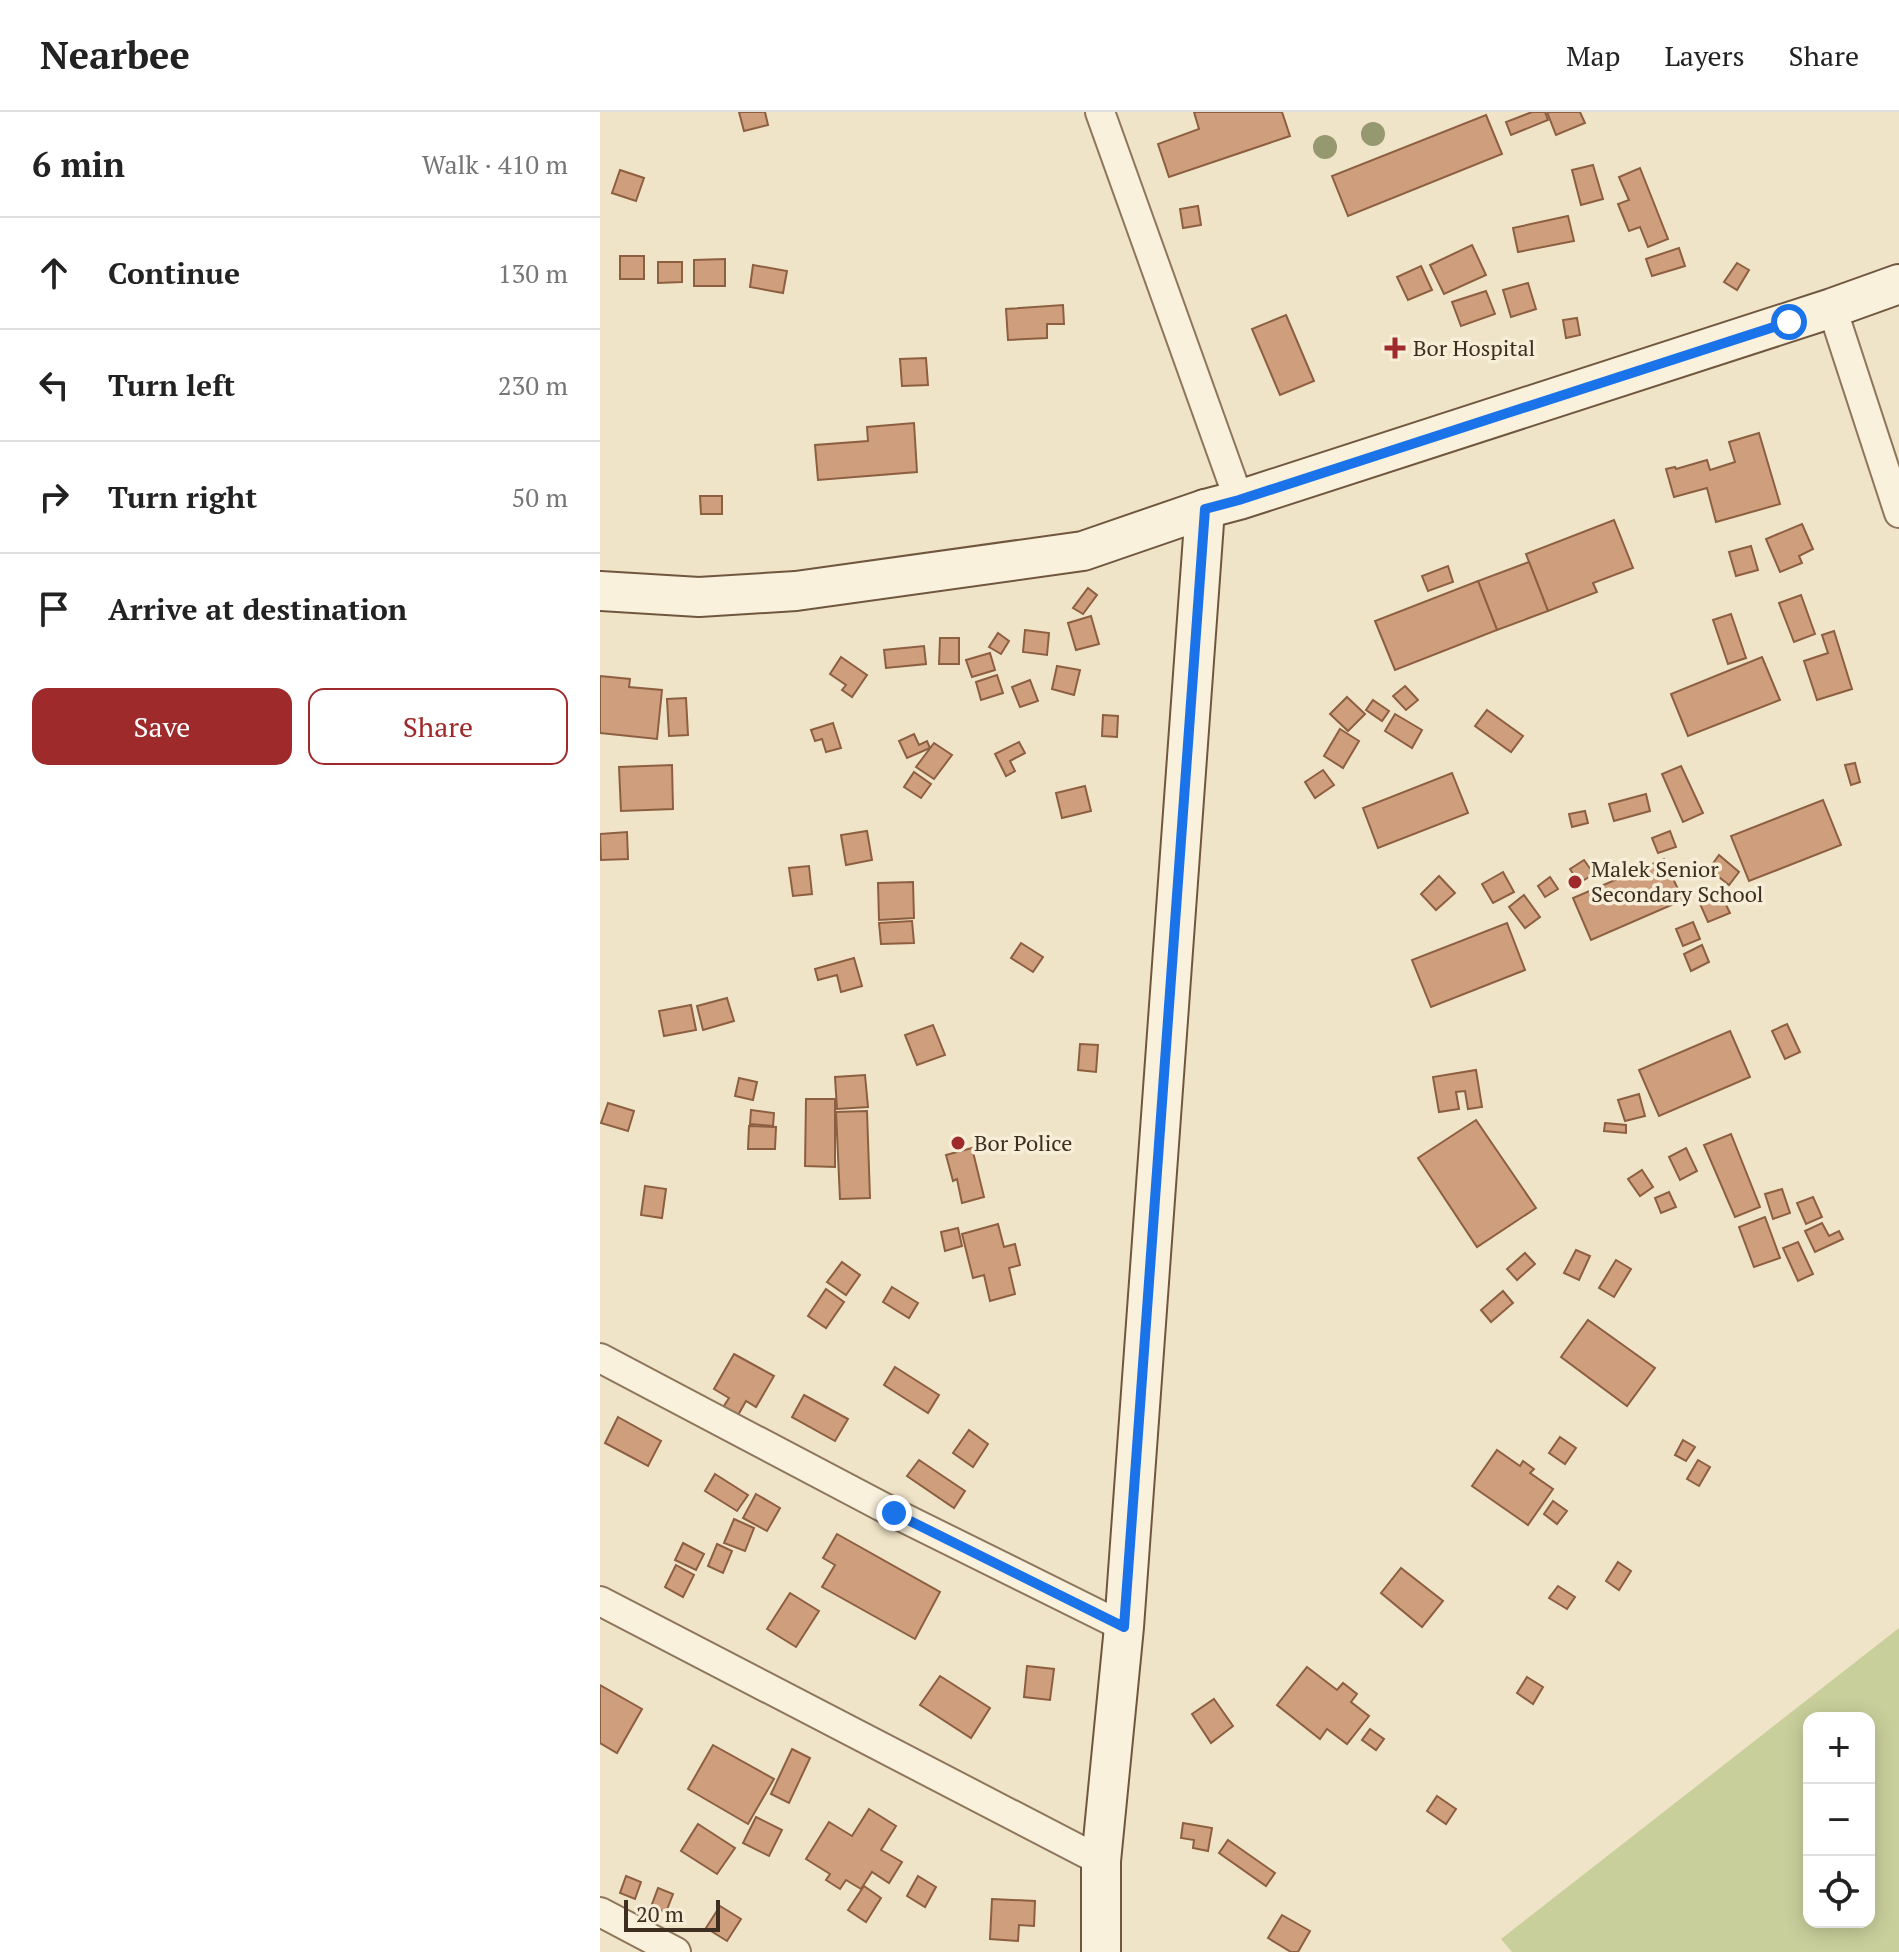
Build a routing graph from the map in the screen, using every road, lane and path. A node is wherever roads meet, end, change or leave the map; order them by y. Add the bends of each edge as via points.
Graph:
1 (1100, 112) edge
2 (1899, 284) edge
3 (1832, 308) junction
4 (1222, 505) junction
5 (1899, 513) edge
6 (600, 591) edge
7 (600, 1358) edge
8 (600, 1601) edge
9 (1124, 1627) junction
10 (1101, 1861) junction
11 (600, 1912) edge
12 (676, 1952) edge
13 (1101, 1952) edge

1 - 4 street
2 - 3 street
3 - 4 street
3 - 5 street
4 - 6 street via 1083,551 796,591 699,597
4 - 9 street
7 - 9 street
8 - 10 street
9 - 10 street
10 - 13 street
11 - 12 street

